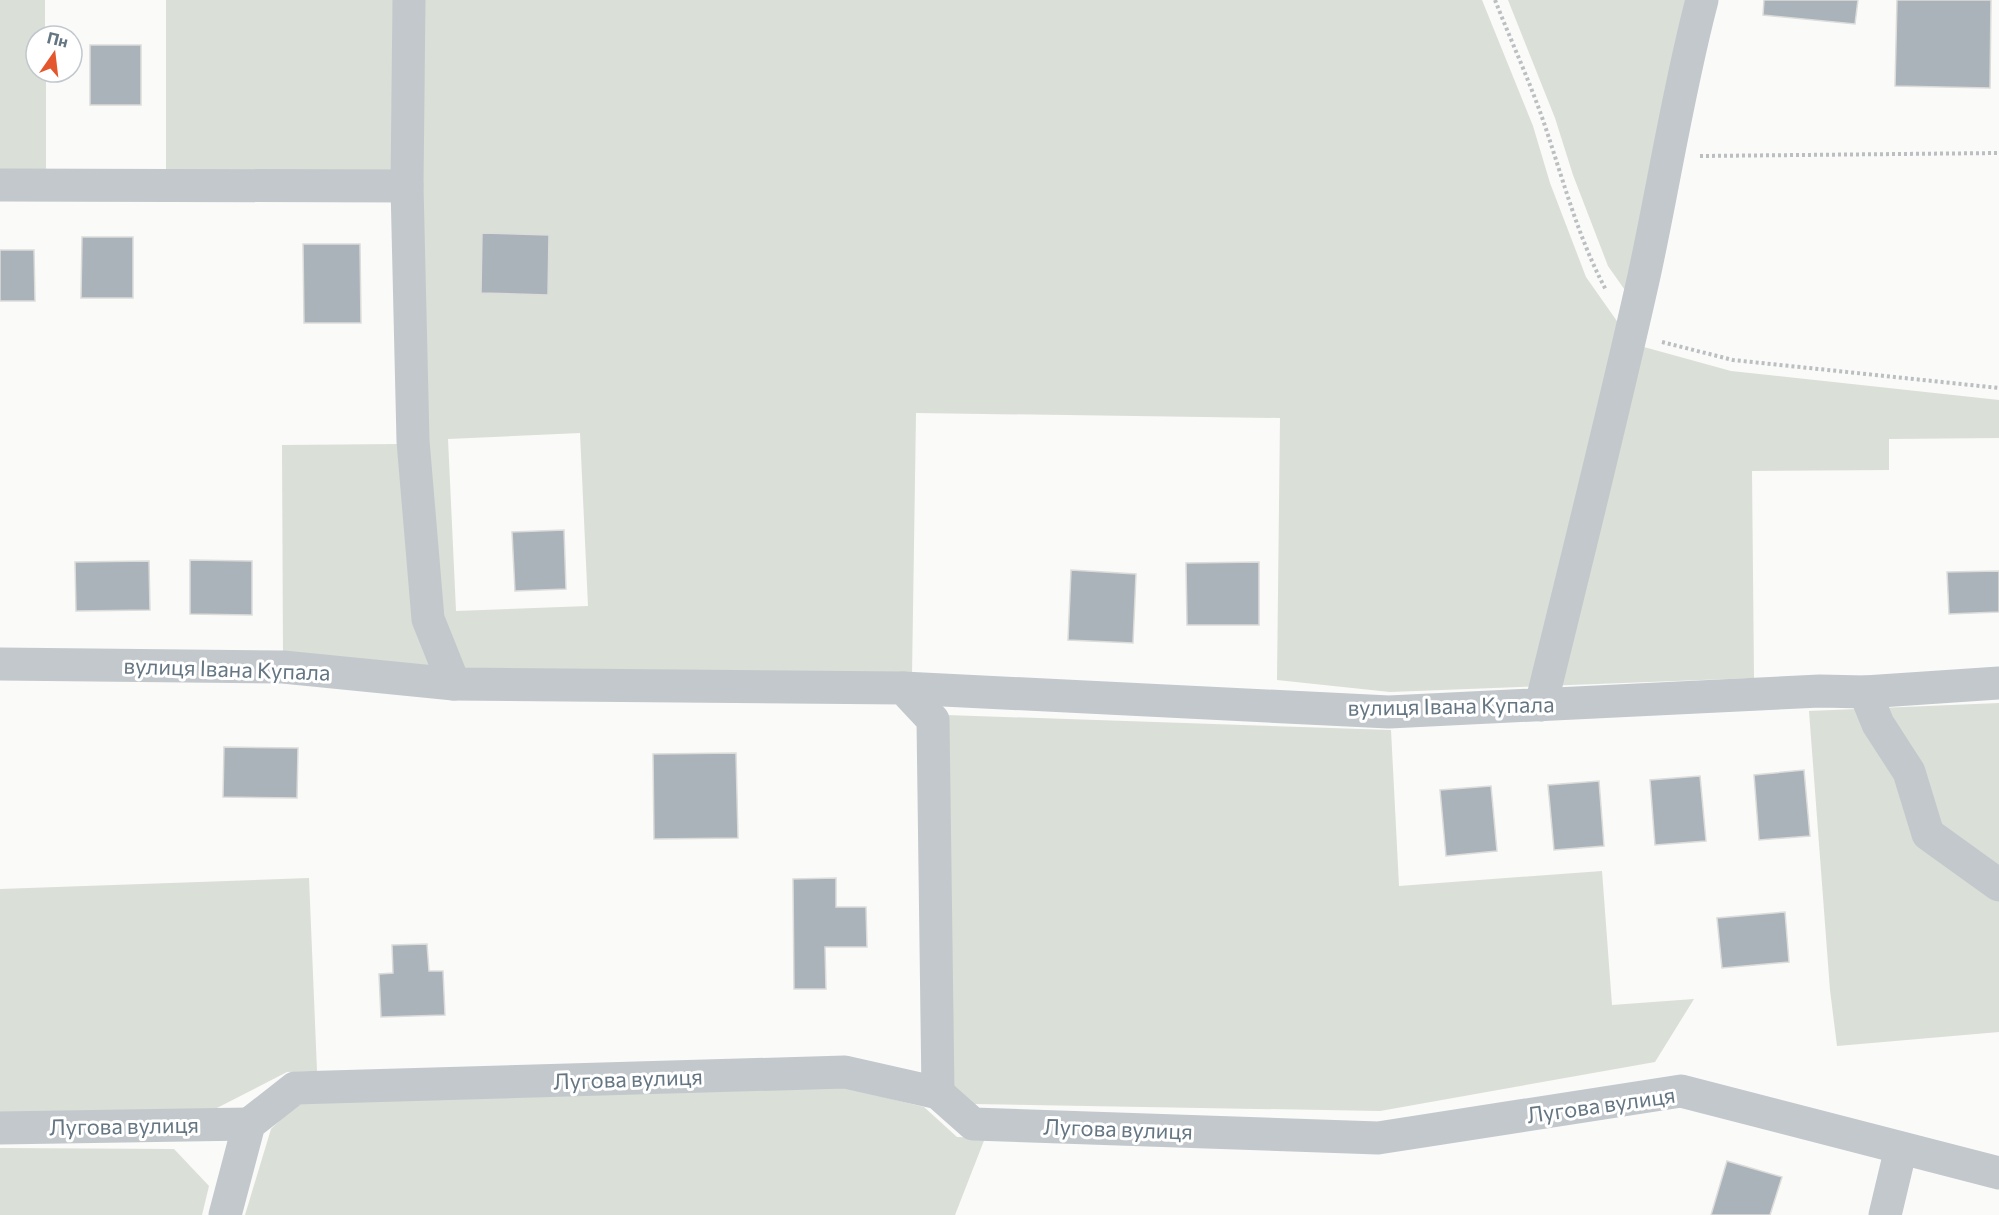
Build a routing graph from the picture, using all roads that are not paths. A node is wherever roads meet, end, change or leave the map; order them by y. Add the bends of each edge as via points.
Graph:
1 (409, 0) edge
2 (1702, 0) edge
3 (0, 185) edge
4 (407, 186) junction
5 (0, 664) edge
6 (1999, 683) edge
7 (454, 684) junction
8 (903, 688) junction
9 (1865, 693) junction
10 (1541, 705) junction
11 (1999, 885) edge
12 (938, 1094) junction
13 (249, 1124) junction
14 (0, 1128) edge
15 (1901, 1148) junction
16 (1999, 1173) edge
17 (225, 1215) edge
18 (1885, 1215) edge

1 - 4 street
2 - 10 street via 1631,334
3 - 4 street
4 - 7 street via 413,441 428,620
5 - 7 street, вулиця Івана Купала via 283,668
6 - 9 street, вулиця Івана Купала
7 - 8 street, вулиця Івана Купала
8 - 10 street, вулиця Івана Купала via 1389,712
8 - 12 street via 933,720
9 - 10 street, вулиця Івана Купала via 1820,691
9 - 11 street via 1878,724 1909,772 1928,834
12 - 13 street, Лугова вулиця via 846,1072 295,1088
12 - 15 street, Лугова вулиця via 973,1124 1378,1138 1681,1091
13 - 14 street, Лугова вулиця
13 - 17 street
15 - 16 street, Лугова вулиця
15 - 18 street

